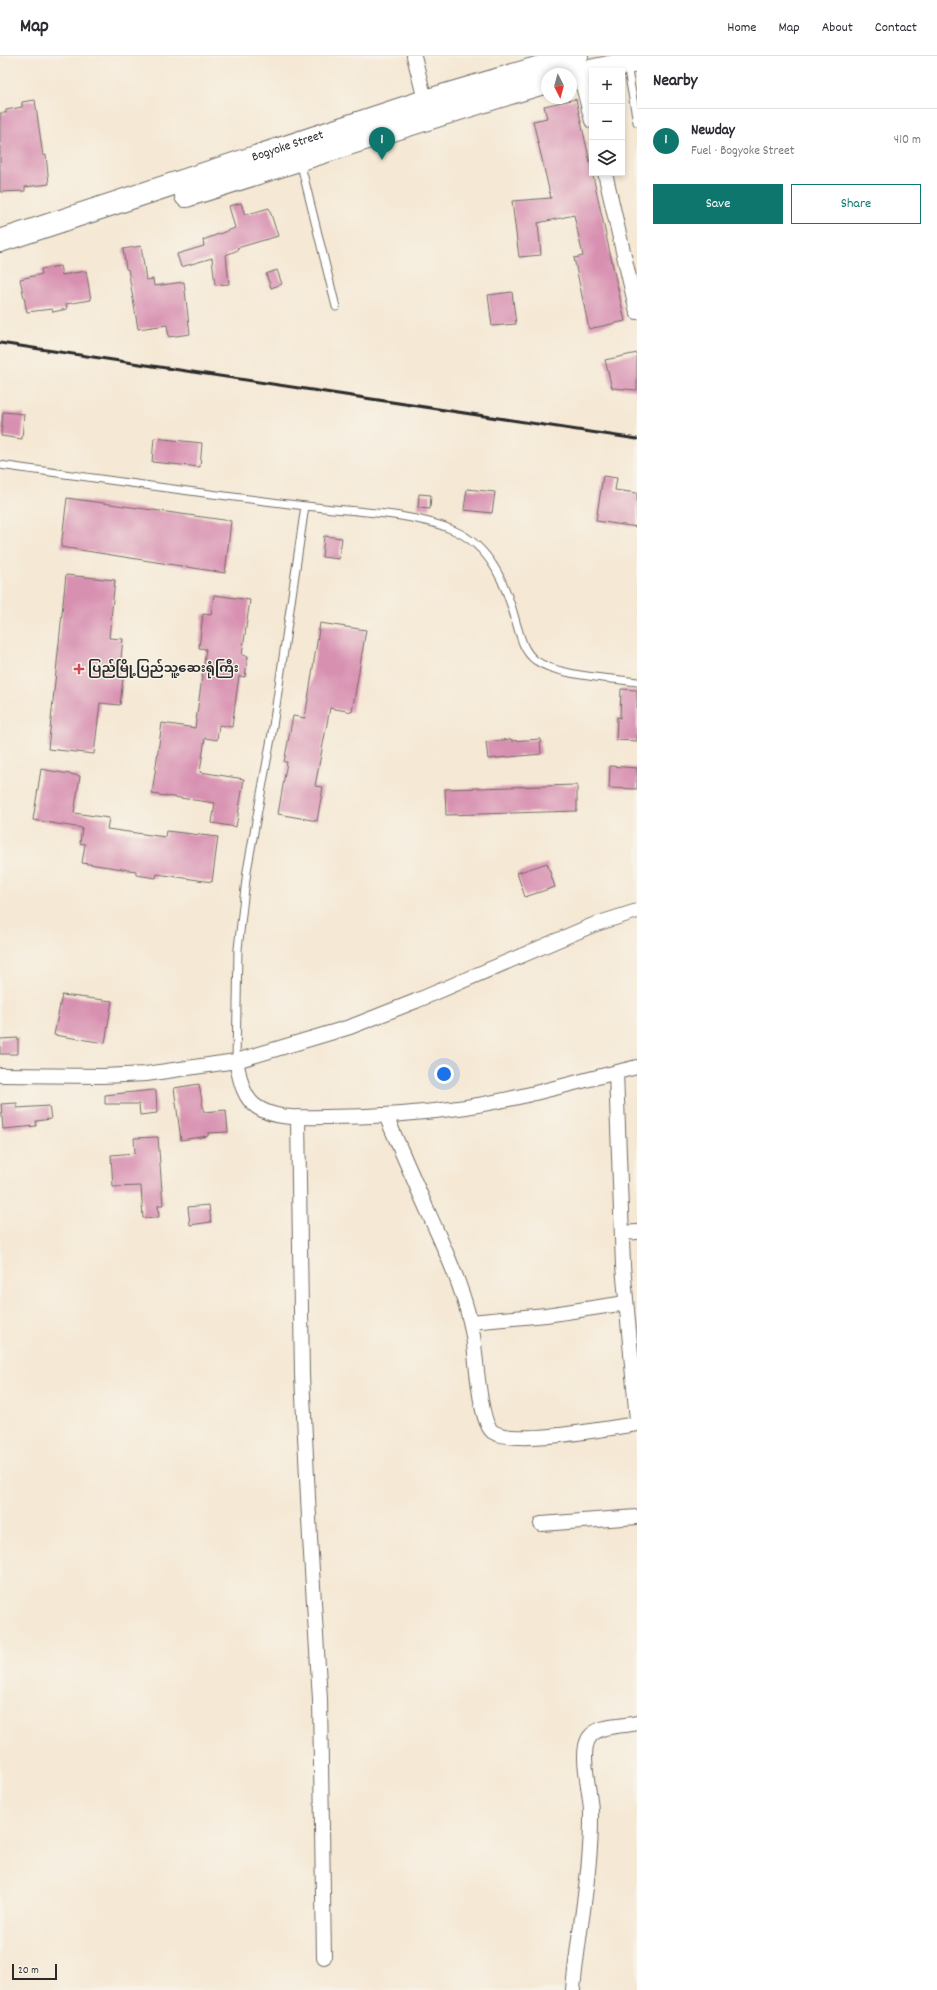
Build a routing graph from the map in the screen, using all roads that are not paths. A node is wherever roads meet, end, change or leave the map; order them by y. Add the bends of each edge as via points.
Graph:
1 (414, 56) edge
2 (630, 60) edge
3 (576, 65) edge
4 (555, 68) edge
5 (541, 71) edge
6 (428, 109) junction
7 (589, 110) edge
8 (637, 122) edge
9 (297, 152) junction
10 (606, 176) edge
11 (104, 214) junction
12 (0, 241) edge
13 (0, 255) edge
14 (336, 307) dead end
15 (637, 312) edge
16 (0, 465) edge
17 (305, 506) junction
18 (637, 682) edge
19 (637, 911) edge
20 (236, 1061) junction
21 (637, 1067) edge
22 (616, 1072) junction
23 (0, 1074) edge
24 (386, 1116) junction
25 (298, 1117) junction
26 (637, 1232) edge
27 (622, 1233) junction
28 (626, 1303) junction
29 (471, 1322) junction
30 (637, 1420) edge
31 (637, 1424) edge
32 (637, 1517) edge
33 (541, 1524) dead end
34 (637, 1722) edge
35 (324, 1957) dead end
36 (572, 1990) edge

1 - 6 street
2 - 3 main road, Bogyoke Street
2 - 8 lane
3 - 4 main road, Bogyoke Street
3 - 7 street
5 - 6 main road, Bogyoke Street
6 - 9 main road, Bogyoke Street
9 - 11 main road, Bogyoke Street
9 - 14 lane
10 - 15 street
11 - 12 main road, Bogyoke Street
11 - 13 main road, Bogyoke Street
16 - 17 lane
17 - 18 lane via 430,522 454,530 479,547 494,565 506,589 527,654 544,666
17 - 20 lane via 272,733 247,871 238,949
19 - 20 street via 593,925 422,999 350,1027
20 - 23 street via 146,1074 110,1076
20 - 25 street via 242,1086 257,1106 278,1115
21 - 22 street
22 - 24 street via 467,1107
22 - 27 street
24 - 25 street
24 - 29 street via 444,1249
25 - 35 street via 302,1375 320,1699
26 - 27 street
27 - 28 street
28 - 29 street via 546,1315
28 - 30 street
29 - 31 street via 483,1411 492,1432 501,1436 531,1437
32 - 33 street
34 - 36 street via 596,1731 586,1743 591,1843

